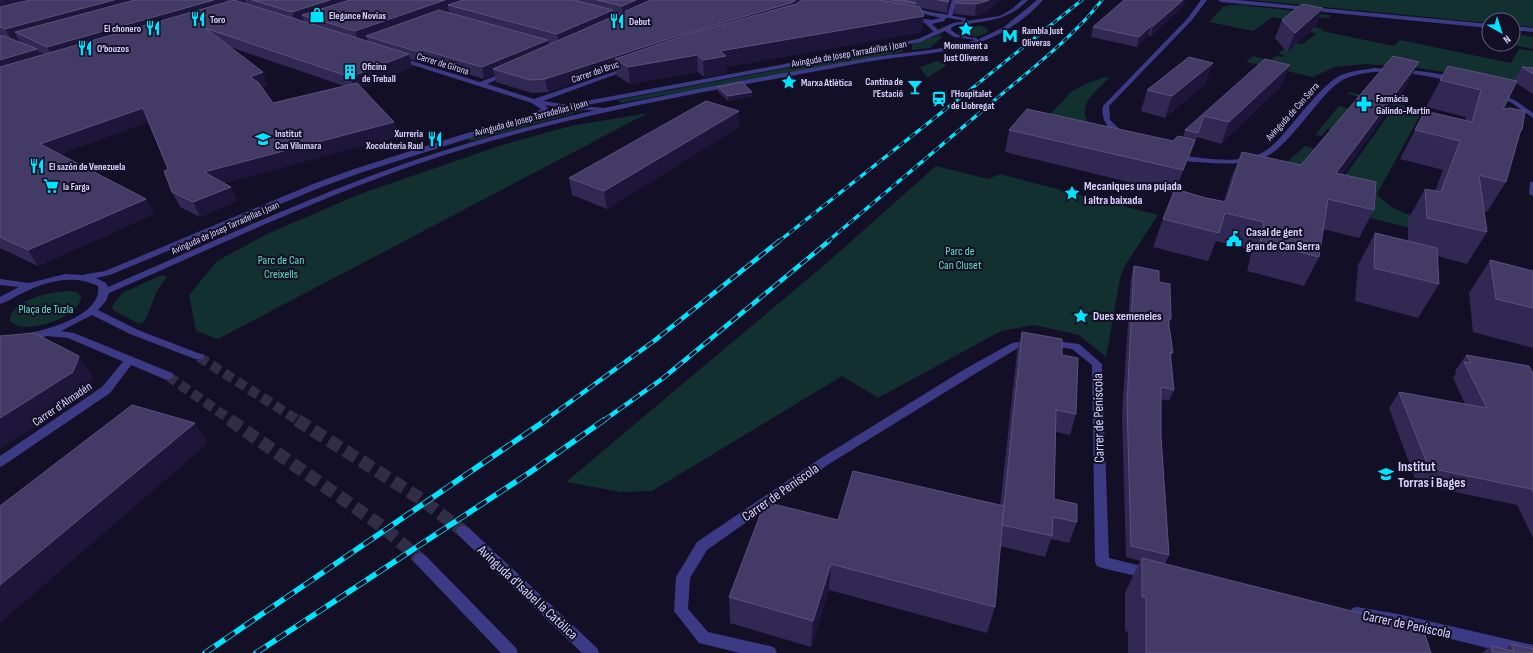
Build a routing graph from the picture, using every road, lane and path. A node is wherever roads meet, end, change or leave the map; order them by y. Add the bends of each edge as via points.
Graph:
1 (955, 0) edge
2 (1025, 0) edge
3 (1040, 0) edge
4 (1204, 0) edge
5 (1221, 0) edge
6 (906, 9) edge
7 (938, 15) junction
8 (948, 16) junction
9 (914, 19) edge
10 (926, 21) junction
11 (969, 23) junction
12 (1481, 25) edge
13 (948, 28) junction
14 (1521, 29) edge
15 (994, 30) junction
16 (1533, 31) edge
17 (938, 33) junction
18 (985, 39) junction
19 (392, 57) edge
20 (638, 65) edge
21 (510, 72) edge
22 (1460, 82) edge
23 (480, 85) junction
24 (1488, 90) edge
25 (533, 101) junction
26 (569, 107) junction
27 (604, 110) junction
28 (1533, 116) edge
29 (528, 119) junction
30 (1132, 140) edge
31 (1168, 154) edge
32 (1533, 184) edge
33 (1533, 194) edge
34 (84, 277) junction
35 (0, 282) edge
36 (30, 286) junction
37 (104, 292) junction
38 (0, 301) edge
39 (91, 310) junction
40 (44, 334) junction
41 (0, 340) edge
42 (199, 357) tunnel mouth
43 (130, 360) junction
44 (168, 376) tunnel mouth
45 (0, 462) edge
46 (463, 531) tunnel mouth
47 (420, 560) tunnel mouth
48 (1160, 576) edge
49 (1343, 611) edge
50 (1533, 652) edge
51 (511, 653) edge
52 (592, 653) edge
53 (770, 653) edge

1 - 8 street
2 - 11 street, Avinguda de Josep Tarradellas i Joan via 1001,17
3 - 15 street, Avinguda de Josep Tarradellas i Joan via 1024,16
4 - 30 street via 1190,19 1106,106 1105,114 1109,124
5 - 12 street
6 - 7 street
7 - 8 street
7 - 10 street via 944,17 942,20
8 - 11 street
9 - 10 street
10 - 17 street
11 - 13 street, Avinguda de Josep Tarradellas i Joan via 955,24
11 - 15 street, Avinguda de Josep Tarradellas i Joan
13 - 17 street, Avinguda de Josep Tarradellas i Joan
13 - 18 street, Avinguda de Josep Tarradellas i Joan via 948,31 956,36
14 - 16 street
15 - 18 street, Avinguda de Josep Tarradellas i Joan
17 - 26 street, Avinguda de Josep Tarradellas i Joan via 907,43
18 - 27 street, Avinguda de Josep Tarradellas i Joan
19 - 23 street, Carrer de Girona
20 - 25 street, Carrer del Bruc
21 - 23 street
22 - 31 street, Avinguda de Can Serra via 1398,72 1348,74 1337,79 1266,154 1222,162 1187,159
23 - 25 street, Carrer de Girona
24 - 28 street via 1514,102
25 - 26 street, Carrer de Girona
25 - 29 street via 544,108
26 - 27 street, Carrer de Girona
26 - 29 street, Avinguda de Josep Tarradellas i Joan
27 - 37 street, Avinguda de Josep Tarradellas i Joan via 500,136 373,177
29 - 34 street, Avinguda de Josep Tarradellas i Joan via 356,171 107,273
32 - 33 street
34 - 36 street via 68,277
34 - 37 street via 103,285
35 - 36 street
36 - 38 street
37 - 39 street via 100,301
39 - 40 street via 67,325
39 - 42 street via 134,332
40 - 41 street
40 - 43 street via 70,335
43 - 44 street
43 - 45 street, Carrer d'Almadén via 106,390
46 - 52 street, Avinguda d'Isabel la Catòlica
47 - 51 street
48 - 53 street, Carrer de Peníscola via 1102,562 1097,364 1075,346 1043,342 1016,345 825,461 702,546 682,577 681,611 704,638
49 - 50 street, Carrer de Peníscola via 1398,620

